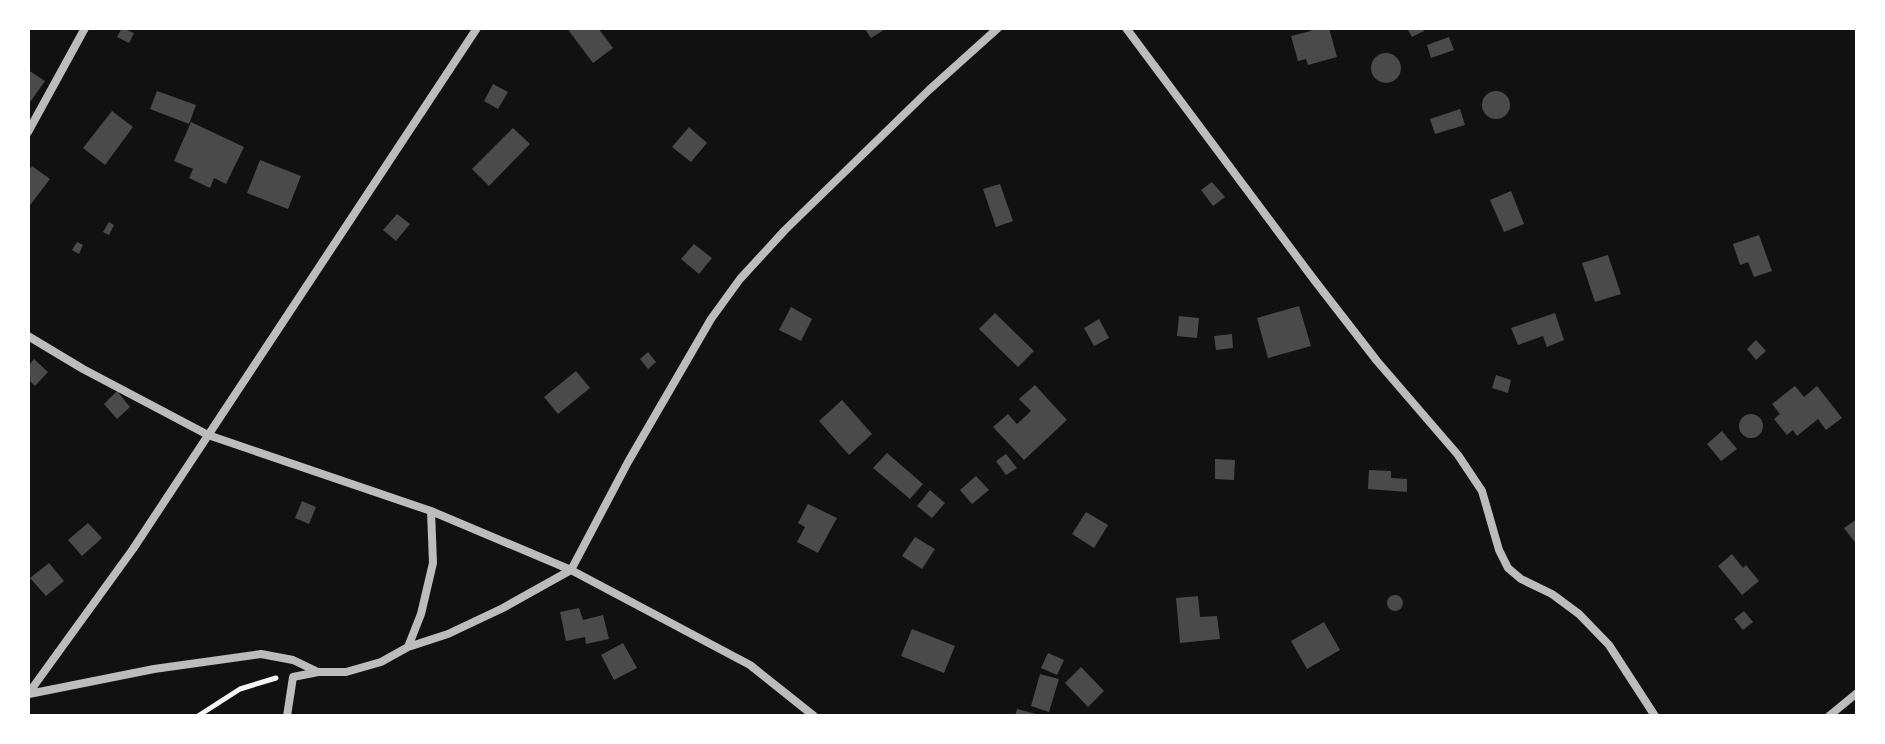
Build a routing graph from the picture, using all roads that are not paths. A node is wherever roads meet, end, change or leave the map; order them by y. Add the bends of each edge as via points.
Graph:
1 (85, 28) edge
2 (477, 28) edge
3 (998, 28) edge
4 (1126, 28) edge
5 (28, 132) edge
6 (28, 336) edge
7 (208, 435) junction
8 (431, 511) junction
9 (571, 570) junction
10 (408, 647) junction
11 (318, 672) junction
12 (1857, 693) edge
13 (28, 694) edge
14 (287, 716) edge
15 (814, 716) edge
16 (1655, 716) edge
17 (1829, 716) edge

1 - 5 street
2 - 7 street
3 - 9 street via 740,279 711,319
4 - 16 street via 1332,304 1458,455 1482,491 1508,568 1579,614 1609,645
6 - 7 street
7 - 8 street
7 - 13 street
8 - 9 street
8 - 10 street via 433,563
9 - 10 street via 489,615
9 - 15 street via 750,665
10 - 11 street via 346,672
11 - 13 street via 261,654
11 - 14 street via 293,677
12 - 17 street

